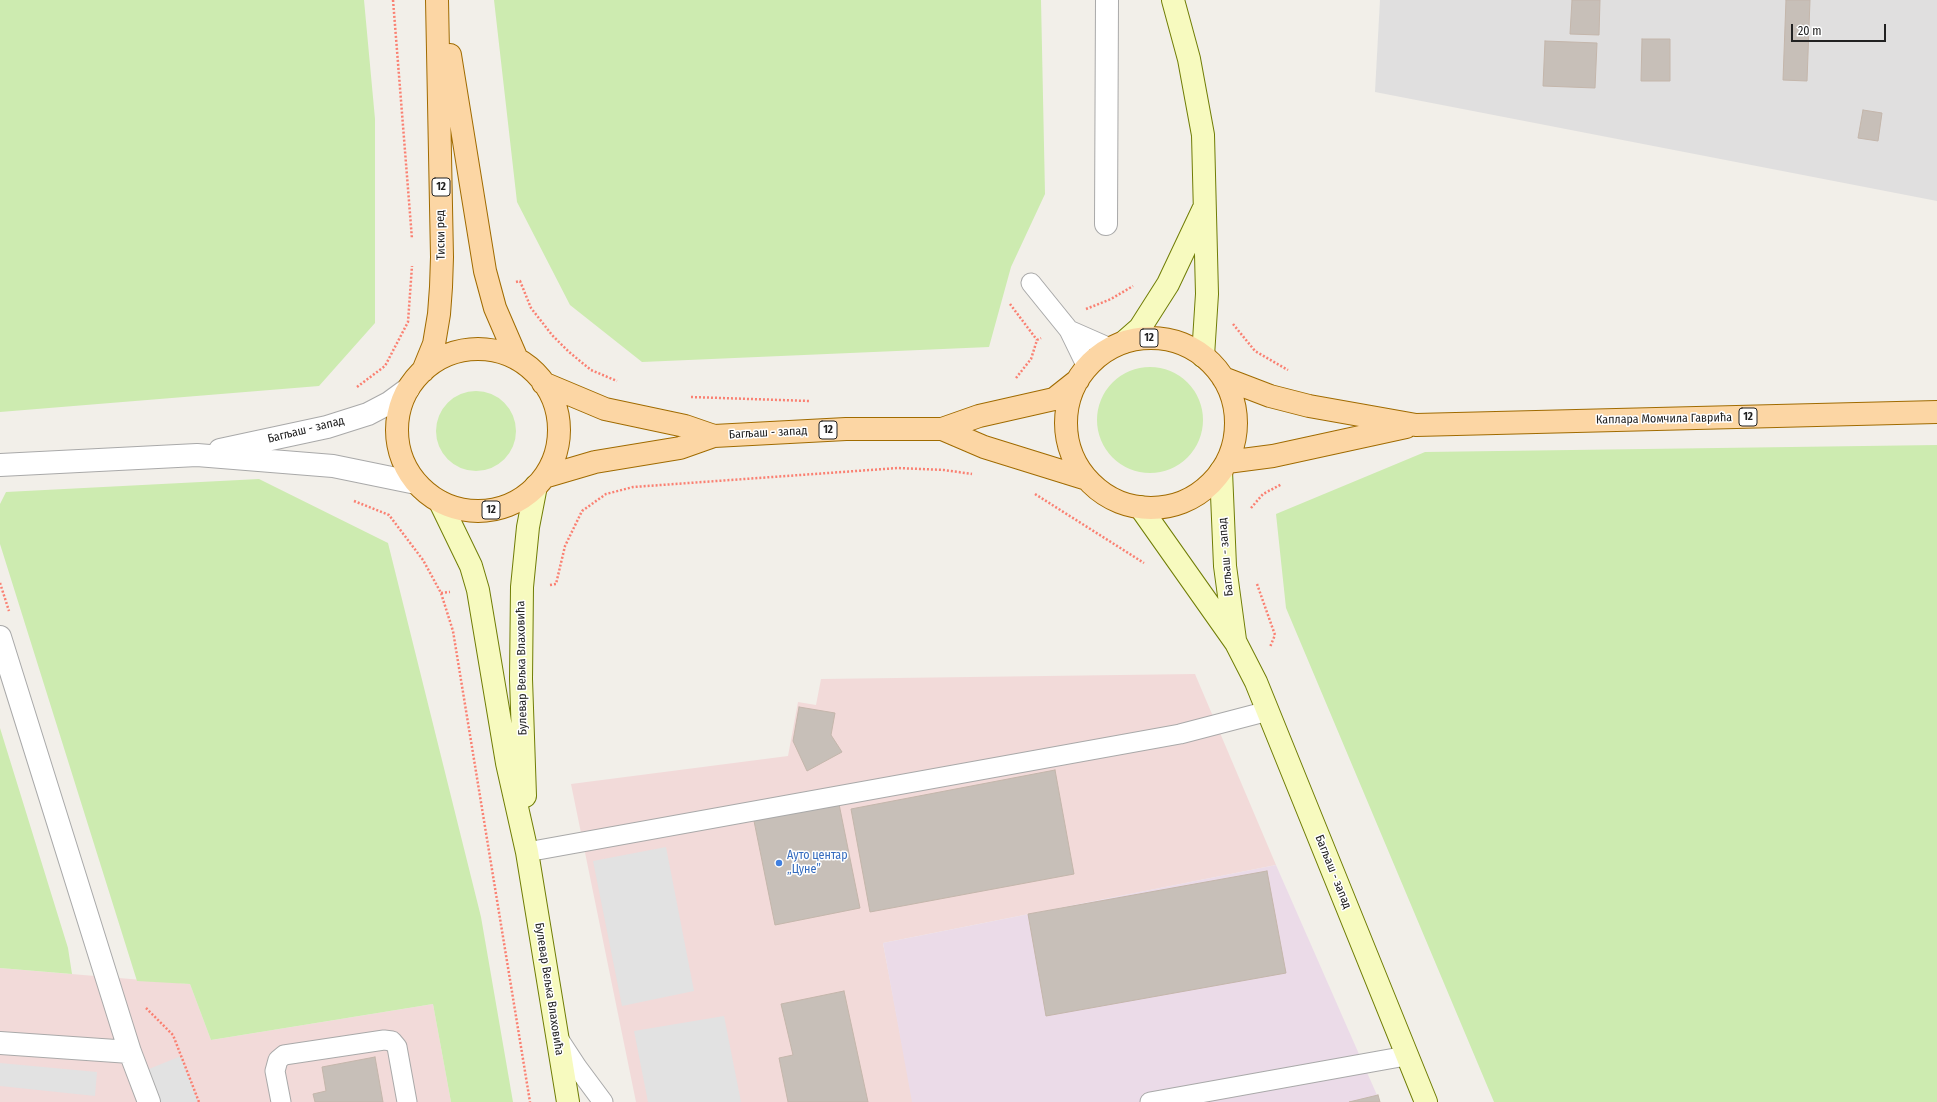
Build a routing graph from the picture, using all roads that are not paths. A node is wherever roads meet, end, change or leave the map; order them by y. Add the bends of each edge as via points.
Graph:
1 (439, 0) edge
2 (1107, 0) edge
3 (1173, 0) edge
4 (1206, 206) junction
5 (1106, 224) dead end
6 (1031, 283) dead end
7 (1069, 330) junction
8 (1117, 345) junction
9 (1203, 356) junction
10 (517, 359) junction
11 (423, 371) junction
12 (1082, 373) junction
13 (1223, 378) junction
14 (543, 383) junction
15 (408, 389) junction
16 (1937, 412) edge
17 (1416, 425) junction
18 (942, 429) junction
19 (714, 436) junction
20 (197, 455) junction
21 (0, 465) edge
22 (1224, 466) junction
23 (1088, 479) junction
24 (540, 482) junction
25 (416, 483) junction
26 (440, 502) junction
27 (1140, 507) junction
28 (0, 637) edge
29 (1236, 643) junction
30 (1268, 711) junction
31 (527, 852) junction
32 (556, 1034) junction
33 (0, 1043) edge
34 (130, 1052) junction
35 (1406, 1056) junction
36 (149, 1102) edge
37 (281, 1102) edge
38 (407, 1102) edge
39 (568, 1102) edge
40 (603, 1102) edge
41 (1150, 1102) edge
42 (1426, 1102) edge

1 - 10 main road, Тиски ред / 12 via 485,271 495,308
1 - 11 main road, Тиски ред / 12 via 440,314 434,344
2 - 5 street
3 - 4 street via 1189,59 1203,135
4 - 8 street via 1168,284 1140,328
4 - 9 street via 1207,294
6 - 7 lane
7 - 8 lane
7 - 12 lane
8 - 9 main road, 12 via 1140,338 1157,338 1174,341
8 - 12 main road, 12
9 - 13 main road, 12
10 - 11 main road, 12 via 493,350 468,350 444,357
10 - 14 main road, 12
11 - 15 main road, 12
12 - 18 main road, Багљаш - запад / 12 via 1054,399 979,416
12 - 23 main road, 12 via 1072,394 1066,423 1072,453
13 - 17 main road, 12 via 1270,396 1309,406
13 - 22 main road, 12 via 1231,394 1236,428 1233,445
14 - 19 main road, Багљаш - запад / 12 via 605,408 685,426
14 - 24 main road, 12 via 553,401 558,420 558,440 554,459
15 - 20 street, Багљаш - запад via 368,414 327,427
15 - 25 main road, 12 via 400,408 399,447 405,466
16 - 17 main road, Каплара Момчила Гаврића / 12
17 - 22 main road, 12
18 - 19 main road, Багљаш - запад / 12 via 846,429
18 - 23 main road, Багљаш - запад / 12 via 984,447
19 - 24 main road, Багљаш - запад / 12 via 680,448 595,462
20 - 21 street, Багљаш - запад
20 - 25 street, Багљаш - запад via 333,466
22 - 27 main road, 12 via 1203,490 1179,503 1153,508
22 - 29 street, Багљаш - запад via 1225,566
23 - 27 main road, 12 via 1101,491 1117,500
24 - 26 main road, 12 via 516,502 491,510 465,510
24 - 31 street, Булевар Вељка Влаховића via 525,552 521,621
25 - 26 main road, 12
26 - 31 street, Булевар Вељка Влаховића via 471,566 478,590 507,763
27 - 29 street, Багљаш - запад
28 - 34 street
29 - 30 street, Багљаш - запад
30 - 31 lane via 1180,734
30 - 35 street, Багљаш - запад
31 - 32 street, Булевар Вељка Влаховића
32 - 39 street, Булевар Вељка Влаховића
32 - 40 lane
33 - 34 street
34 - 36 street
35 - 41 lane
35 - 42 street, Багљаш - запад
37 - 38 lane via 275,1071 278,1060 284,1055 384,1040 392,1041 397,1047

